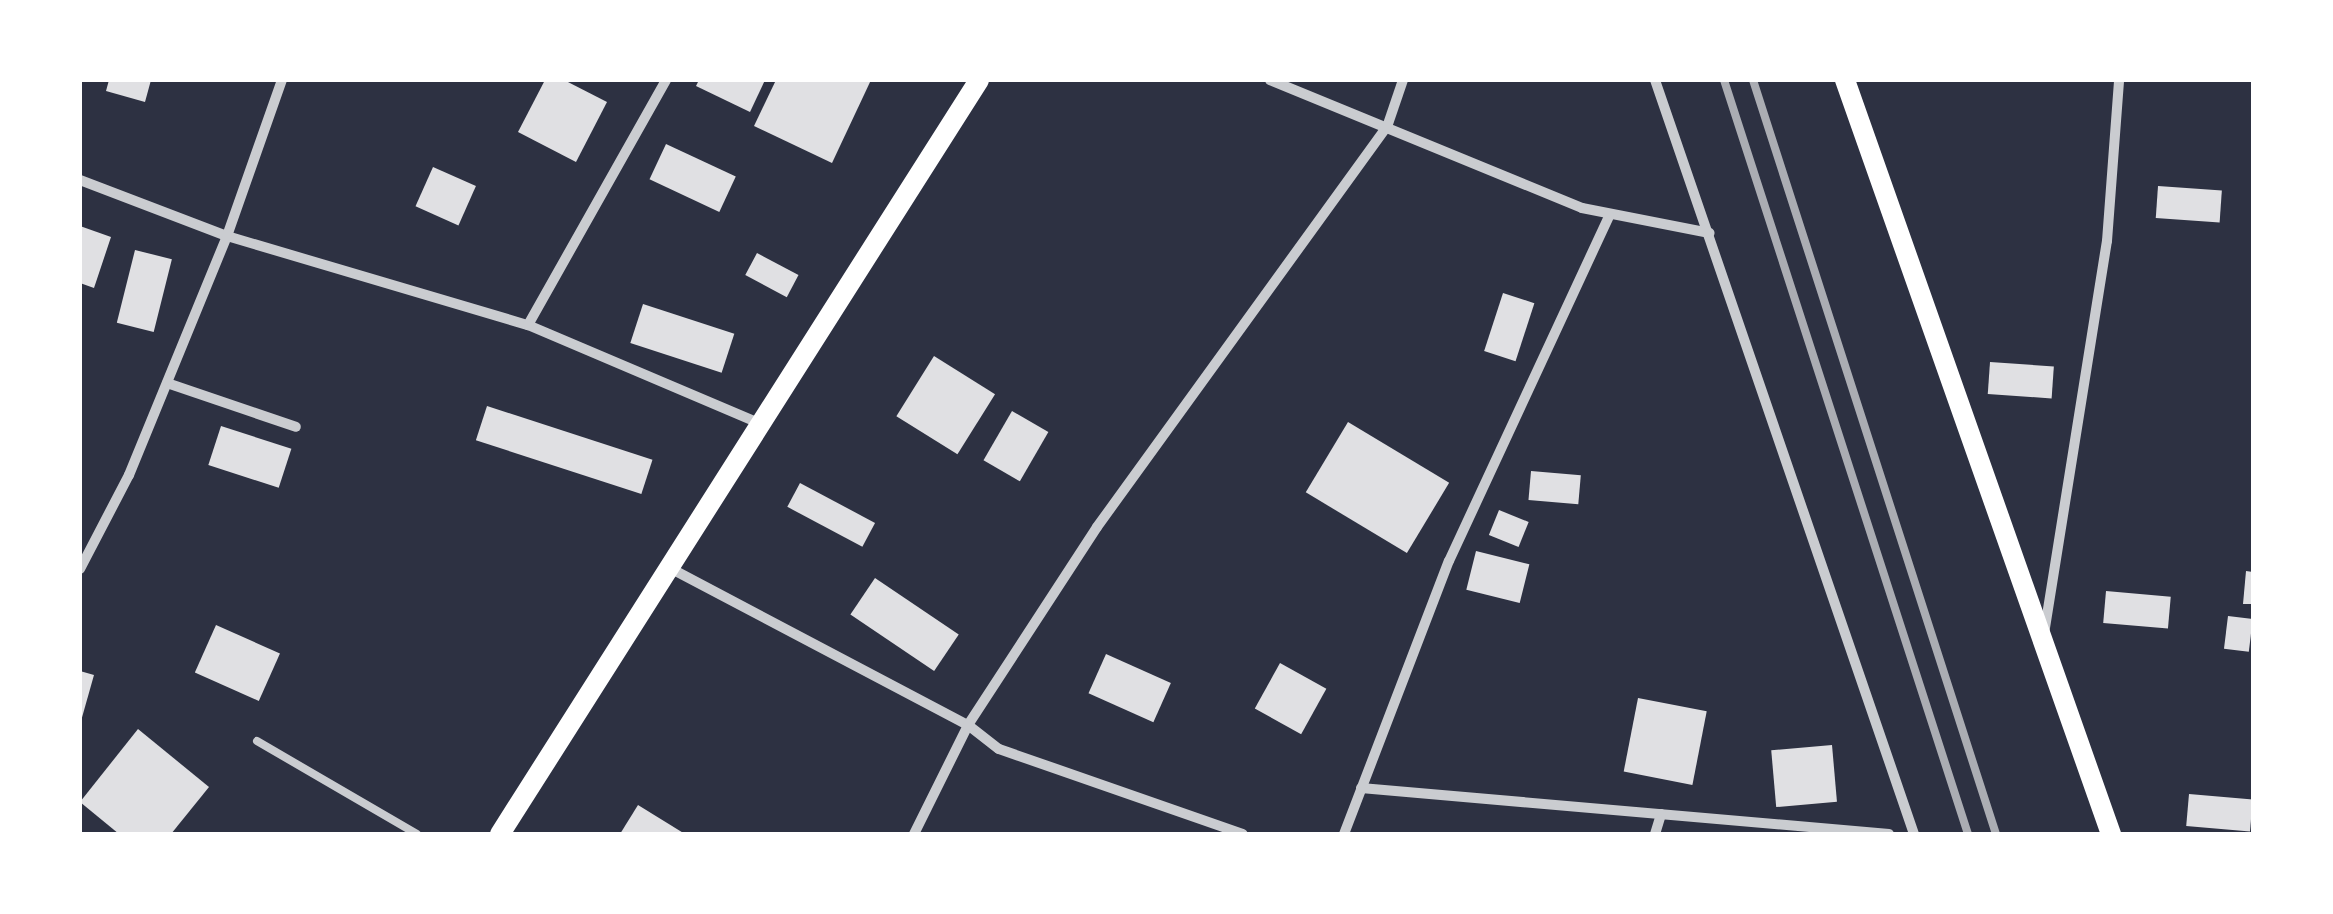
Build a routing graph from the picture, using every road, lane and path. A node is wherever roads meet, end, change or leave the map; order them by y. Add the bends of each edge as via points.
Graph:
1 (282, 80) edge
2 (666, 80) edge
3 (979, 80) edge
4 (1270, 80) edge
5 (1403, 80) edge
6 (1655, 80) edge
7 (1845, 80) edge
8 (2119, 80) edge
9 (1386, 127) junction
10 (80, 180) edge
11 (1608, 216) junction
12 (1710, 233) junction
13 (227, 236) junction
14 (528, 325) junction
15 (167, 383) junction
16 (760, 423) junction
17 (296, 427) dead end
18 (668, 567) junction
19 (80, 569) edge
20 (2043, 641) junction
21 (968, 725) junction
22 (257, 741) dead end
23 (1361, 788) junction
24 (1661, 814) junction
25 (418, 834) edge
26 (500, 834) edge
27 (914, 834) edge
28 (1243, 834) edge
29 (1344, 834) edge
30 (1654, 834) edge
31 (1889, 834) edge
32 (1914, 834) edge
33 (2111, 834) edge

1 - 13 street
2 - 14 street
3 - 16 main road
4 - 9 street
5 - 9 street
6 - 12 street
7 - 20 main road
8 - 20 street via 2107,241
9 - 11 street
9 - 21 street via 1096,528
10 - 13 street
11 - 12 street
11 - 23 street via 1449,562
12 - 32 street
13 - 14 street
13 - 15 street
14 - 16 street
15 - 17 street
15 - 19 street
16 - 18 main road
18 - 21 street
18 - 26 main road
20 - 33 main road
21 - 27 street
21 - 28 street via 1016,757
22 - 25 lane
23 - 24 street
23 - 29 street
24 - 30 street
24 - 31 street

